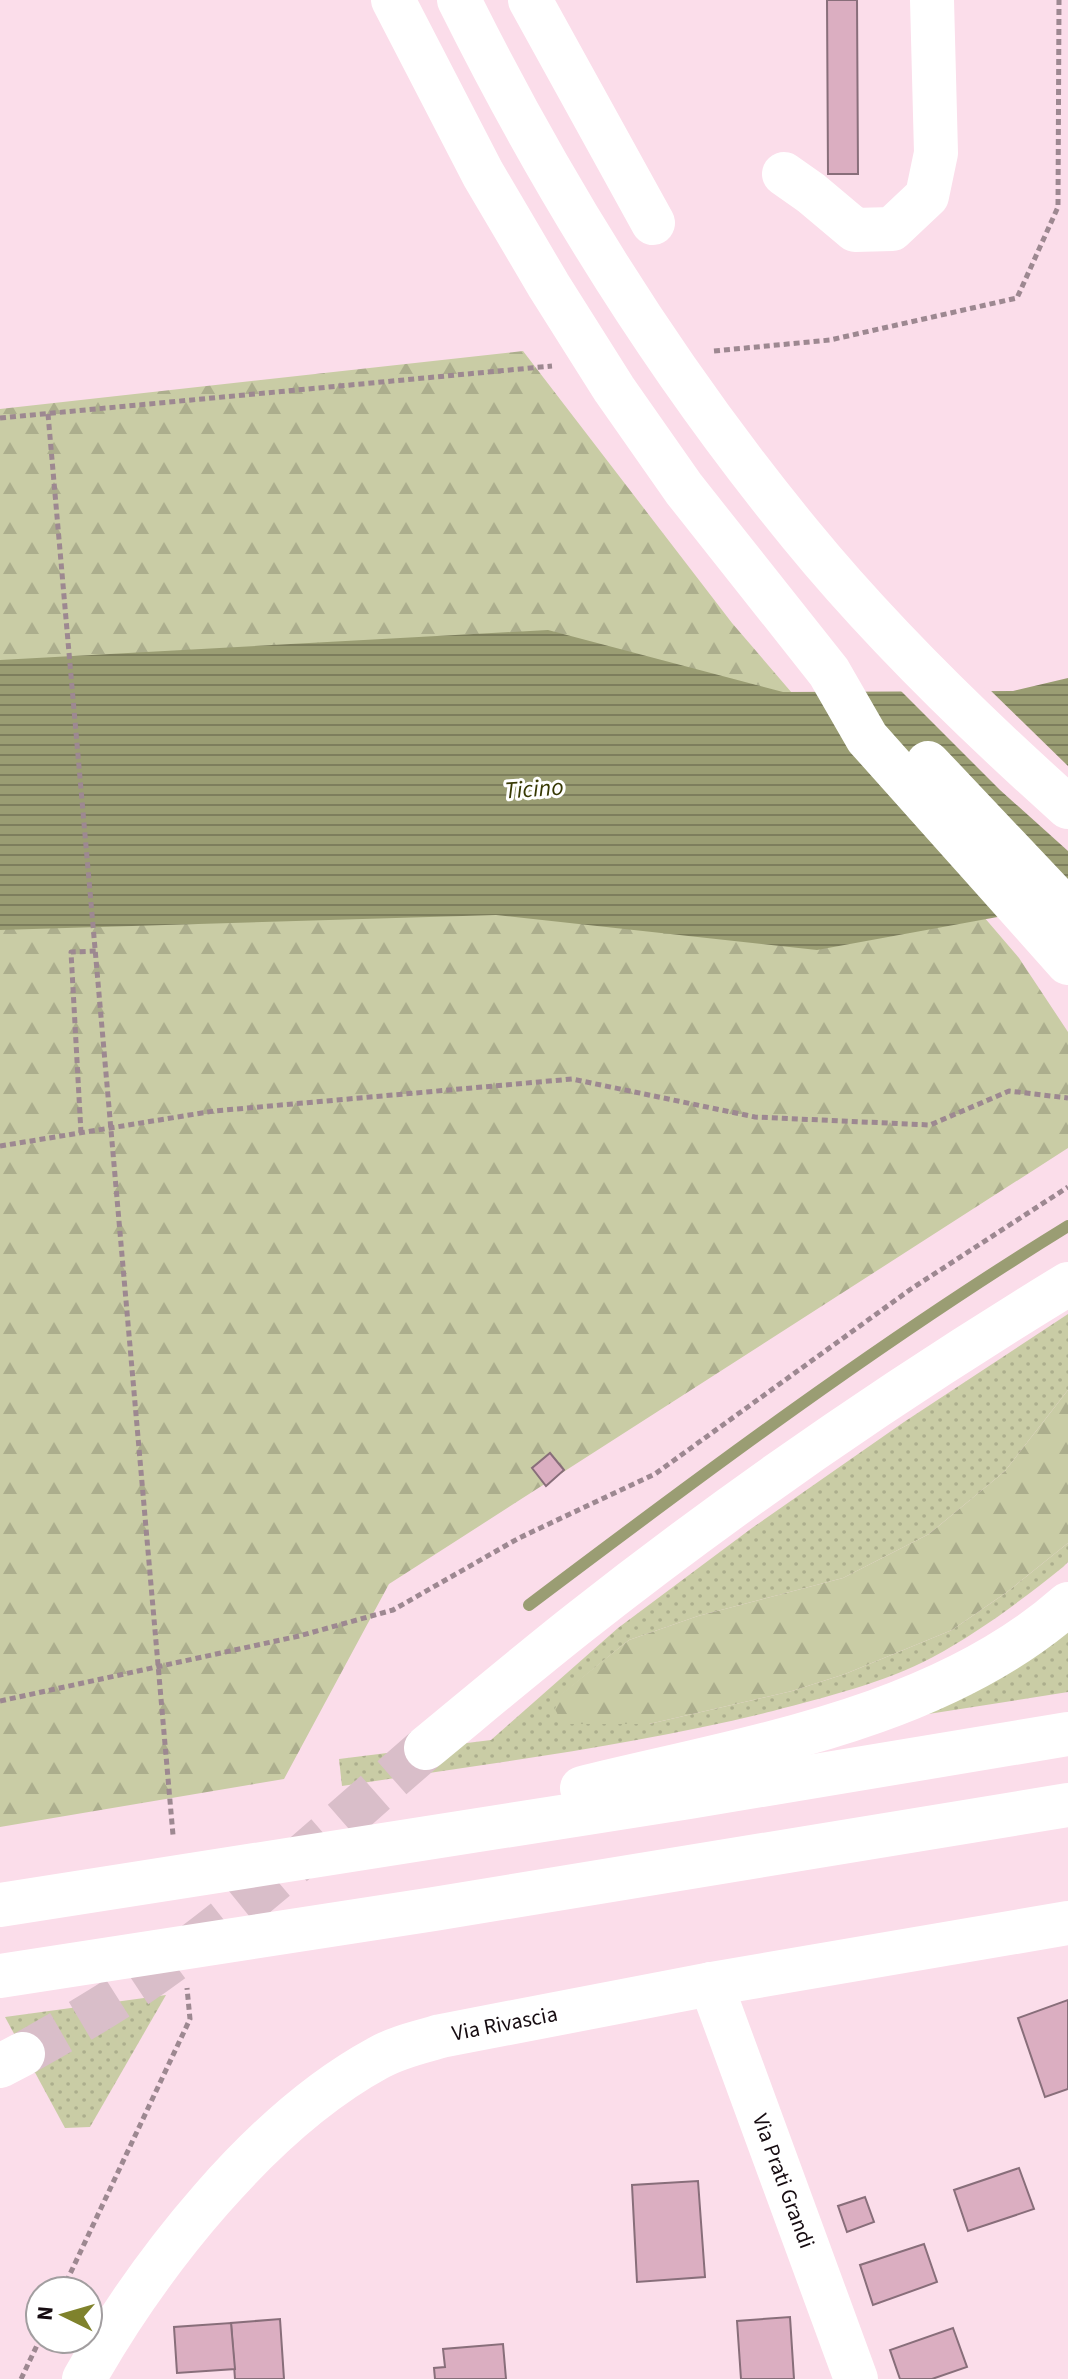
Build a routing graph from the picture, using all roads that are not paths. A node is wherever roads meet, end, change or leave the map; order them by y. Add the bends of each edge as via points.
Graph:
1 (393, 0) edge
2 (459, 0) edge
3 (530, 0) edge
4 (932, 0) edge
5 (784, 174) dead end
6 (653, 223) dead end
7 (829, 672) junction
8 (1068, 807) edge
9 (1068, 911) edge
10 (1068, 963) edge
11 (1068, 1284) edge
12 (1068, 1604) edge
13 (1068, 1734) edge
14 (426, 1748) tunnel mouth
15 (1068, 1805) edge
16 (307, 1855) junction
17 (0, 1905) edge
18 (1068, 1923) edge
19 (0, 1976) edge
20 (711, 1984) junction
21 (84, 2379) edge
22 (856, 2379) edge

1 - 7 main road via 483,174 614,389 684,489
2 - 8 main road via 601,254 698,401 862,604
3 - 6 main road
4 - 5 main road via 936,153 927,196 892,229 855,230
7 - 9 main road via 889,721
7 - 10 main road via 867,738
11 - 14 main road via 954,1354 764,1485 580,1622
12 - 16 main road via 980,1665 860,1716
13 - 16 main road
15 - 19 main road
16 - 17 main road
18 - 20 main road, Via Rivascia
20 - 21 main road, Via Rivascia via 441,2036 379,2057 288,2122 200,2211 126,2310
20 - 22 main road, Via Prati Grandi

